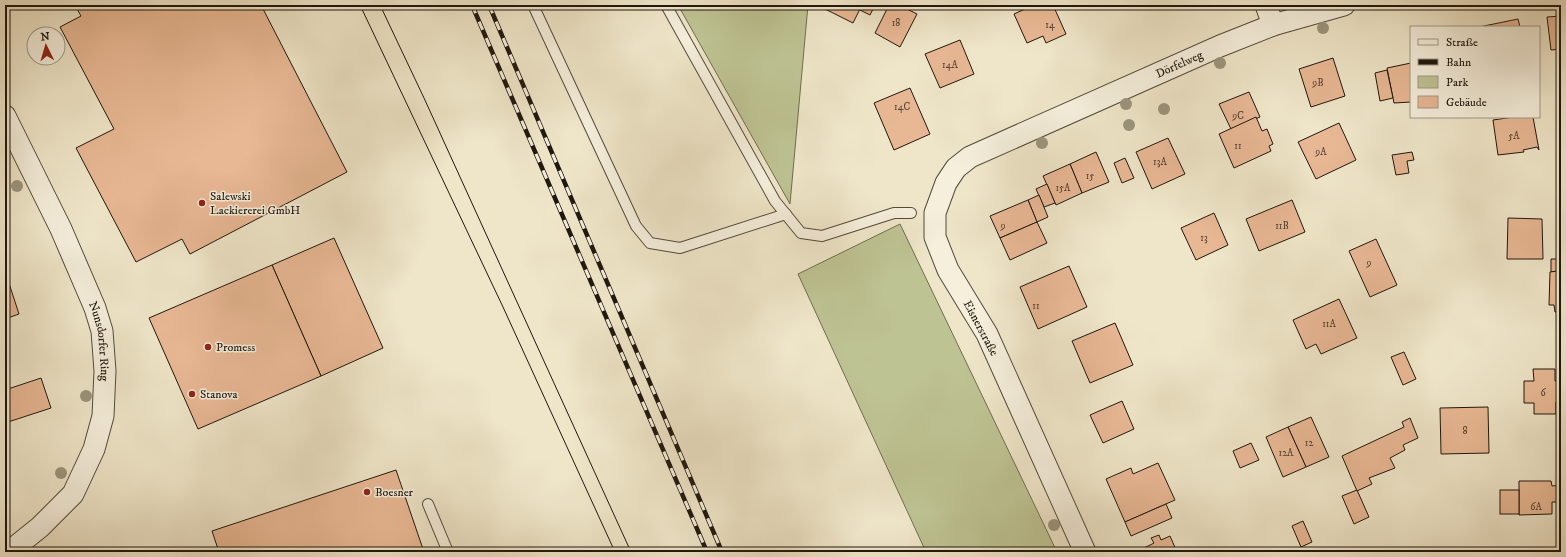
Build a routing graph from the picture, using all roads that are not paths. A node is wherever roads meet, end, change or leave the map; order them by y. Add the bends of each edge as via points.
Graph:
1 (533, 5) edge
2 (666, 5) edge
3 (1266, 5) edge
4 (1344, 5) edge
5 (1272, 25) junction
6 (5, 116) edge
7 (1018, 136) joint
8 (911, 213) dead end
9 (786, 214) junction
10 (428, 504) dead end
11 (9, 552) edge
12 (448, 552) edge
13 (1085, 552) edge

1 - 9 lane via 636,226 650,243 680,248
2 - 9 lane via 775,201
3 - 5 street
4 - 5 street, Dörfelweg
5 - 7 street, Dörfelweg
6 - 11 street, Nunsdorfer Ring via 61,229 95,308 102,331 105,371 103,416 94,449 73,494 40,527
7 - 13 street, Eisnerstraße via 970,157 956,168 946,183 935,213 935,237 948,270 986,334
8 - 9 lane via 894,213 822,236 801,233
10 - 12 lane

